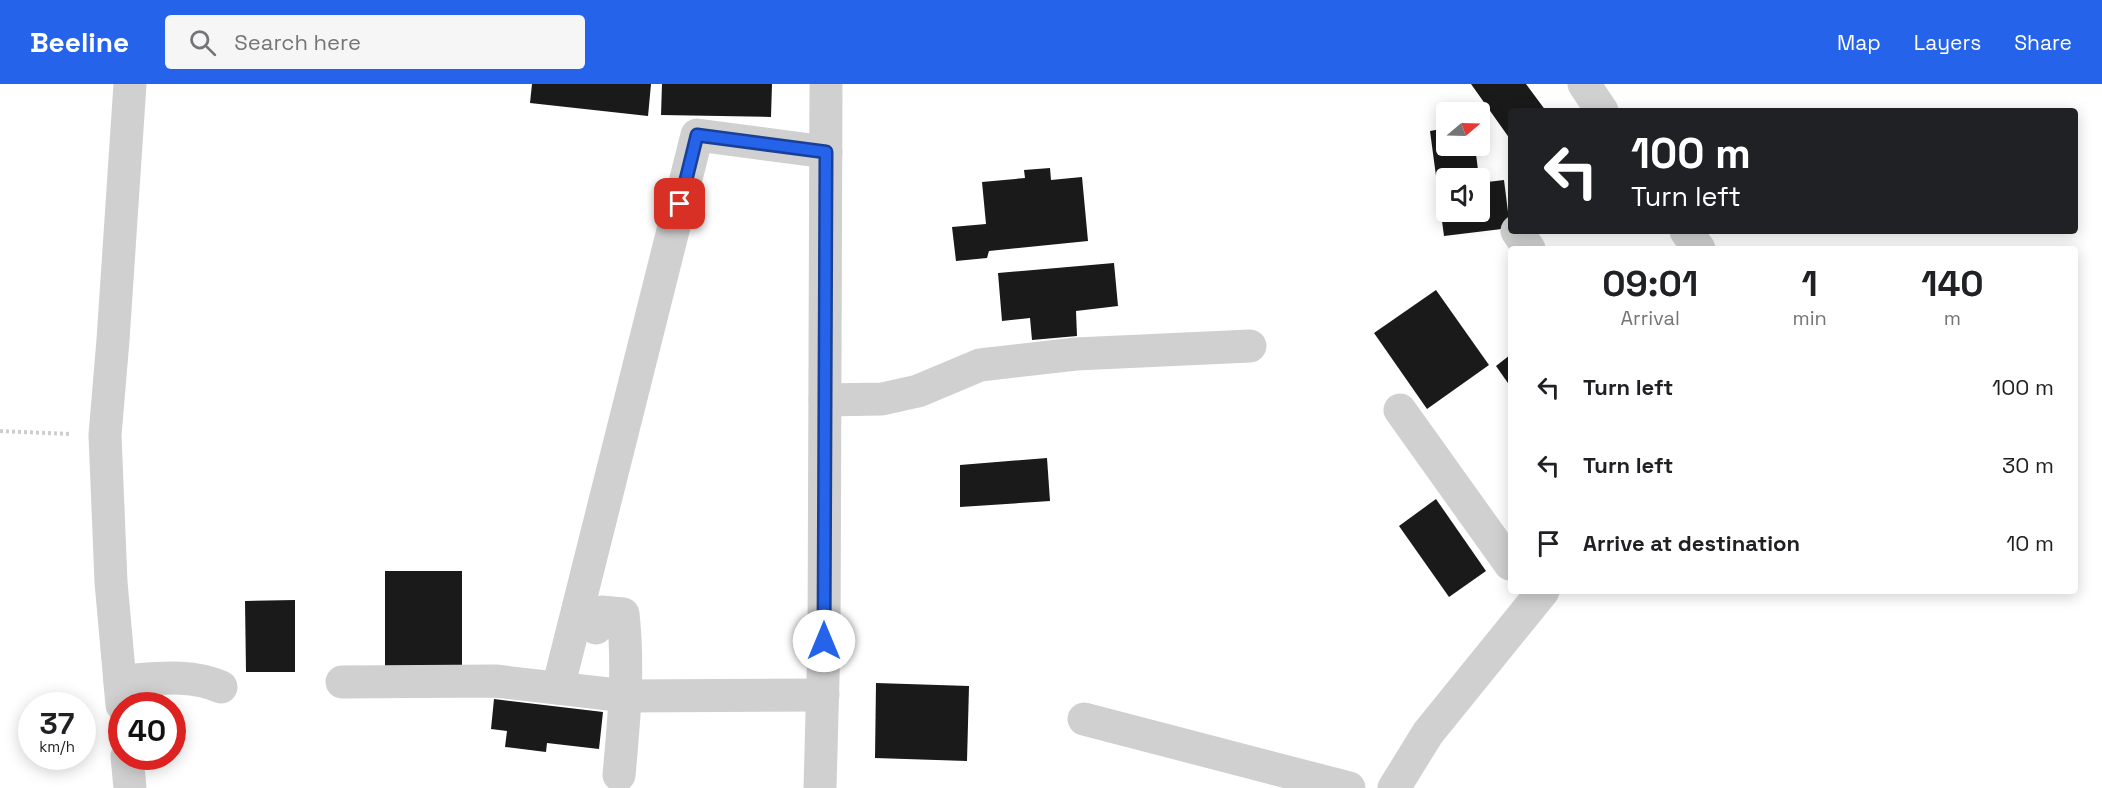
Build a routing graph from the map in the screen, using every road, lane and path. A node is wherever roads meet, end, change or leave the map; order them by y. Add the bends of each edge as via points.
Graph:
1 (130, 84) edge
2 (826, 84) edge
3 (1584, 84) edge
4 (1600, 108) edge
5 (826, 152) junction
6 (1250, 346) dead end
7 (825, 400) junction
8 (1400, 410) dead end
9 (0, 431) edge
10 (105, 435) junction
11 (1508, 561) edge
12 (1536, 594) edge
13 (596, 628) dead end
14 (342, 681) dead end
15 (135, 686) edge
16 (221, 687) dead end
17 (558, 688) junction
18 (823, 695) junction
19 (626, 696) junction
20 (1084, 719) dead end
21 (128, 770) edge
22 (619, 775) dead end
23 (130, 788) edge
24 (820, 788) edge
25 (1349, 788) edge
26 (1394, 788) edge

1 - 10 street
2 - 5 street
3 - 4 street
5 - 7 street
5 - 17 street via 697,135
6 - 7 street via 1076,354 980,365 918,391 882,399
7 - 18 street
8 - 11 street
9 - 10 path
10 - 15 street via 111,582
12 - 26 street via 1428,733
13 - 19 street via 601,612 623,614
14 - 17 street via 495,681
15 - 16 street via 206,680
17 - 19 street
18 - 19 street
18 - 24 street
19 - 22 street
20 - 25 street
21 - 23 street

